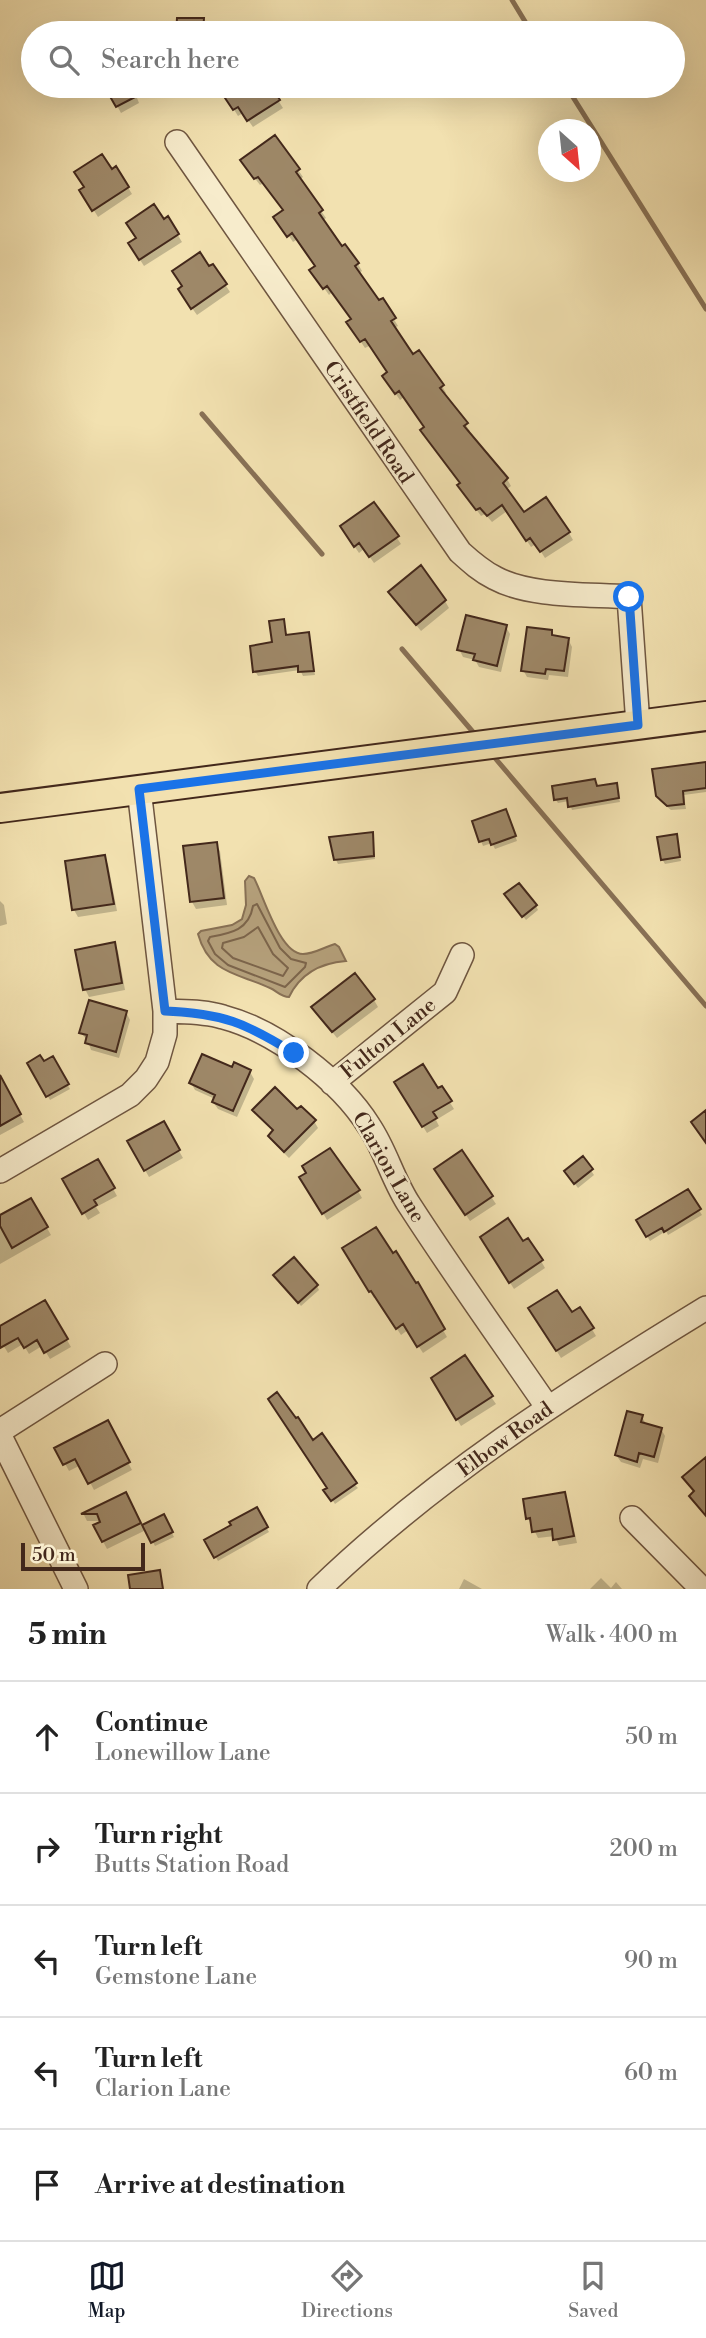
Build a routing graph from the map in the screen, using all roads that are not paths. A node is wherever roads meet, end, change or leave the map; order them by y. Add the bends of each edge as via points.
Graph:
1 (177, 142) dead end
2 (706, 716) edge
3 (638, 725) junction
4 (139, 789) junction
5 (0, 808) edge
6 (462, 955) dead end
7 (165, 1011) junction
8 (332, 1083) junction
9 (0, 1171) edge
10 (706, 1308) edge
11 (105, 1364) dead end
12 (548, 1408) junction
13 (0, 1431) edge
14 (0, 1436) edge
15 (632, 1518) dead end
16 (76, 1589) edge
17 (318, 1589) edge
18 (702, 1589) edge

1 - 3 street, Cristfield Road via 460,552 479,569 516,586 629,597
2 - 3 main road
3 - 4 main road
4 - 5 main road
4 - 7 street
6 - 8 street, Fulton Lane via 445,992
7 - 8 street, Clarion Lane via 200,1012 239,1022 294,1053
7 - 9 street via 165,1034 157,1062 130,1095
8 - 12 street, Clarion Lane via 368,1123 408,1203
10 - 12 street, Elbow Road
11 - 13 street
12 - 17 street, Elbow Road via 370,1541
14 - 16 street
15 - 18 street

